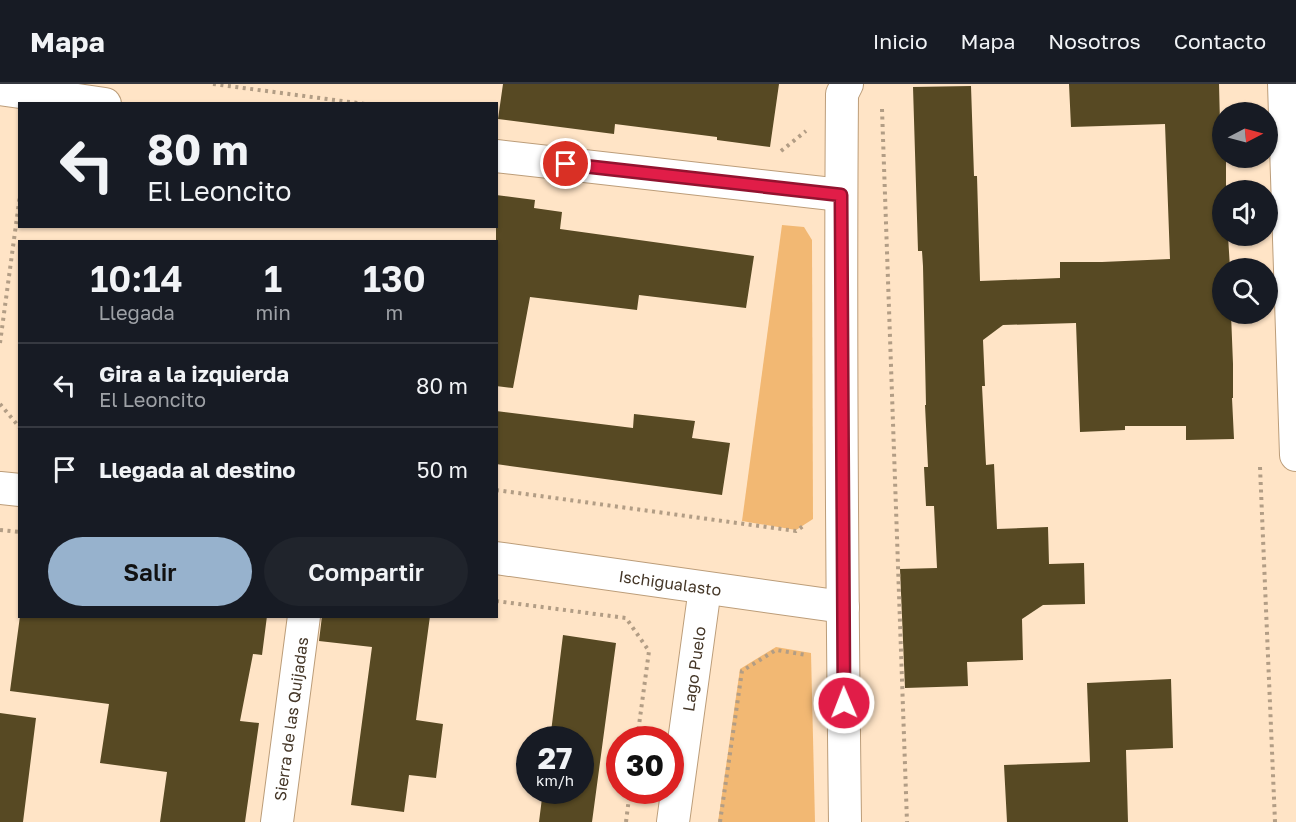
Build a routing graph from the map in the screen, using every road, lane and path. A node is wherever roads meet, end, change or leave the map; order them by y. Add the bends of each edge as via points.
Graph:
1 (213, 84) edge
2 (847, 84) edge
3 (1284, 84) edge
4 (0, 89) edge
5 (91, 102) edge
6 (350, 102) edge
7 (882, 108) dead end
8 (808, 129) dead end
9 (498, 156) edge
10 (774, 156) dead end
11 (841, 195) junction
12 (18, 210) edge
13 (0, 343) edge
14 (0, 404) edge
15 (18, 426) edge
16 (1296, 455) edge
17 (1260, 467) dead end
18 (0, 488) edge
19 (18, 490) edge
20 (498, 490) edge
21 (813, 519) dead end
22 (0, 530) edge
23 (18, 532) edge
24 (498, 558) edge
25 (705, 588) junction
26 (498, 601) edge
27 (843, 607) junction
28 (304, 618) edge
29 (808, 656) dead end
30 (639, 726) edge
31 (628, 804) edge
32 (277, 822) edge
33 (626, 822) edge
34 (673, 822) edge
35 (720, 822) edge
36 (846, 822) edge
37 (907, 822) edge
38 (1275, 822) edge

1 - 6 path
2 - 11 street via 842,94
3 - 16 street
4 - 5 street
7 - 37 path
8 - 10 path
9 - 11 street
11 - 27 street
12 - 13 path
14 - 15 path
17 - 38 path
18 - 19 street
20 - 21 path via 796,531
22 - 23 path
24 - 25 street, Ischigualasto
25 - 27 street, Ischigualasto
25 - 34 street, Lago Puelo
26 - 30 path via 626,618 649,651
27 - 36 street
28 - 32 street, Sierra de las Quijadas
29 - 35 path via 776,650 742,671
31 - 33 path

